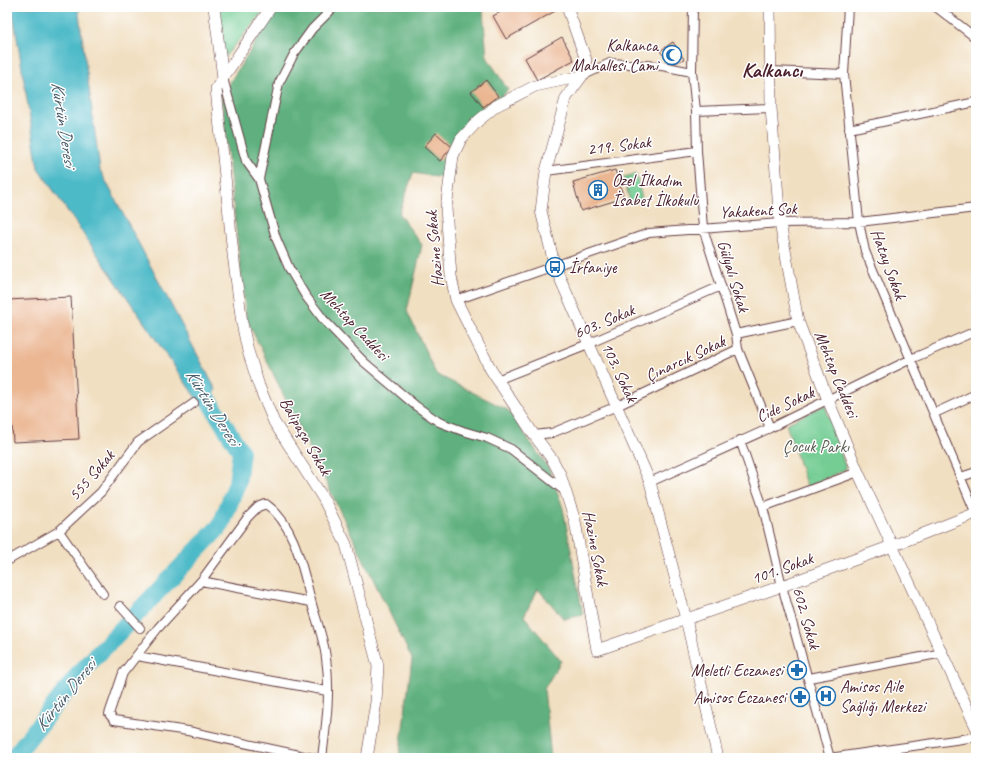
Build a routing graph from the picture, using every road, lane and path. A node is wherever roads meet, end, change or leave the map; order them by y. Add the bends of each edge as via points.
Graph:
1 (214, 7) edge
2 (271, 7) edge
3 (334, 7) edge
4 (567, 7) edge
5 (693, 7) edge
6 (770, 7) edge
7 (848, 7) edge
8 (936, 7) edge
9 (976, 38) edge
10 (770, 71) junction
11 (692, 72) junction
12 (844, 74) junction
13 (582, 76) junction
14 (223, 78) junction
15 (976, 102) edge
16 (771, 108) junction
17 (696, 111) junction
18 (849, 129) junction
19 (697, 151) junction
20 (546, 171) junction
21 (259, 179) junction
22 (976, 208) edge
23 (859, 222) junction
24 (780, 223) junction
25 (703, 228) junction
26 (555, 267) junction
27 (721, 286) junction
28 (456, 300) junction
29 (798, 321) junction
30 (976, 331) edge
31 (736, 334) junction
32 (588, 344) junction
33 (738, 349) junction
34 (911, 359) junction
35 (497, 380) junction
36 (976, 394) edge
37 (828, 400) junction
38 (194, 403) dead end
39 (617, 406) junction
40 (935, 413) junction
41 (770, 428) junction
42 (534, 435) junction
43 (740, 440) junction
44 (858, 472) junction
45 (976, 472) edge
46 (961, 478) junction
47 (650, 482) junction
48 (566, 492) junction
49 (763, 507) junction
50 (976, 514) edge
51 (59, 531) junction
52 (892, 546) junction
53 (7, 561) edge
54 (201, 580) junction
55 (782, 586) junction
56 (103, 594) dead end
57 (312, 602) junction
58 (120, 606) dead end
59 (686, 619) junction
60 (140, 628) dead end
61 (597, 650) joint
62 (943, 653) junction
63 (137, 656) junction
64 (809, 678) junction
65 (328, 691) junction
66 (976, 727) edge
67 (976, 737) edge
68 (313, 758) edge
69 (322, 758) edge
70 (367, 758) edge
71 (718, 758) edge
72 (830, 758) edge

1 - 14 street, Balipaşa Sokak
2 - 14 street
3 - 21 street, Mehtap Caddesi via 312,29 294,54 279,83
4 - 13 street, 103. Sokak via 586,60
5 - 11 street, Gülyalı Sokak
6 - 10 street, Mehtap Caddesi
7 - 12 street, Hatay Sokak
8 - 9 street
10 - 12 street
10 - 16 street, Mehtap Caddesi
11 - 13 street, Hazine Sokak via 662,66 610,63
11 - 17 street, Gülyalı Sokak
12 - 18 street, Hatay Sokak
13 - 20 street, 103. Sokak via 566,98
13 - 28 street, Hazine Sokak via 535,86 496,106 461,139 453,156 446,208 451,276
14 - 21 street, Balipaşa Sokak via 246,161
14 - 70 street, Balipaşa Sokak via 216,89 242,324 259,386 274,422 323,498 346,544 378,666 376,702
15 - 18 street
16 - 17 street
16 - 24 street, Mehtap Caddesi
17 - 19 street, Gülyalı Sokak
18 - 23 street, Hatay Sokak
19 - 20 street, 219. Sokak
19 - 25 street, Gülyalı Sokak
20 - 26 street, 103. Sokak via 541,211
21 - 48 street, Mehtap Caddesi via 276,238 289,268 323,320 364,362 439,422 511,449
22 - 23 street, Yakakent Sok
23 - 24 street, Yakakent Sok
23 - 34 street, Hatay Sokak via 865,251
24 - 25 street, Yakakent Sok
24 - 29 street, Mehtap Caddesi
25 - 26 street, Yakakent Sok via 649,233
25 - 27 street, Gülyalı Sokak
26 - 28 street, Yakakent Sok
26 - 32 street, 103. Sokak
27 - 31 street, Gülyalı Sokak
27 - 32 street, 603. Sokak
28 - 35 street, Hazine Sokak
29 - 31 street
29 - 37 street, Mehtap Caddesi
30 - 34 street, Cide Sokak
31 - 33 street, Gülyalı Sokak
32 - 35 street, 603. Sokak
32 - 39 street, 103. Sokak
33 - 39 street, Çınarcık Sokak
33 - 41 street, Gülyalı Sokak
34 - 37 street, Cide Sokak
34 - 40 street, Hatay Sokak
35 - 42 street, Hazine Sokak
36 - 40 street
37 - 41 street, Cide Sokak
37 - 44 street, Mehtap Caddesi
38 - 51 street, 555 Sokak via 138,442 101,492
39 - 42 street, Çınarcık Sokak via 552,433
39 - 47 street, 103. Sokak
40 - 46 street, Hatay Sokak
41 - 43 street, Cide Sokak
42 - 48 street, Hazine Sokak via 552,459
43 - 47 street, Cide Sokak
43 - 49 street, 602. Sokak
44 - 49 street
44 - 52 street, Mehtap Caddesi
45 - 46 street
46 - 50 street, Hatay Sokak
47 - 59 street, 103. Sokak
48 - 61 street, Hazine Sokak via 575,521
49 - 55 street, 602. Sokak
50 - 52 street, 101. Sokak
51 - 53 street, 555 Sokak
51 - 56 street
52 - 55 street, 101. Sokak
52 - 62 street, Mehtap Caddesi
54 - 57 street
54 - 57 street via 248,517 258,507 266,504 286,527 299,555
54 - 63 street
55 - 59 street, 101. Sokak
55 - 64 street, 602. Sokak
57 - 65 street via 326,657
58 - 60 street
59 - 61 street, 101. Sokak
59 - 71 street, 103. Sokak
62 - 64 street
62 - 66 street, Mehtap Caddesi
63 - 65 street
63 - 68 street via 123,673 116,690 109,714 114,720 188,731
64 - 72 street, 602. Sokak
65 - 69 street
67 - 72 street

